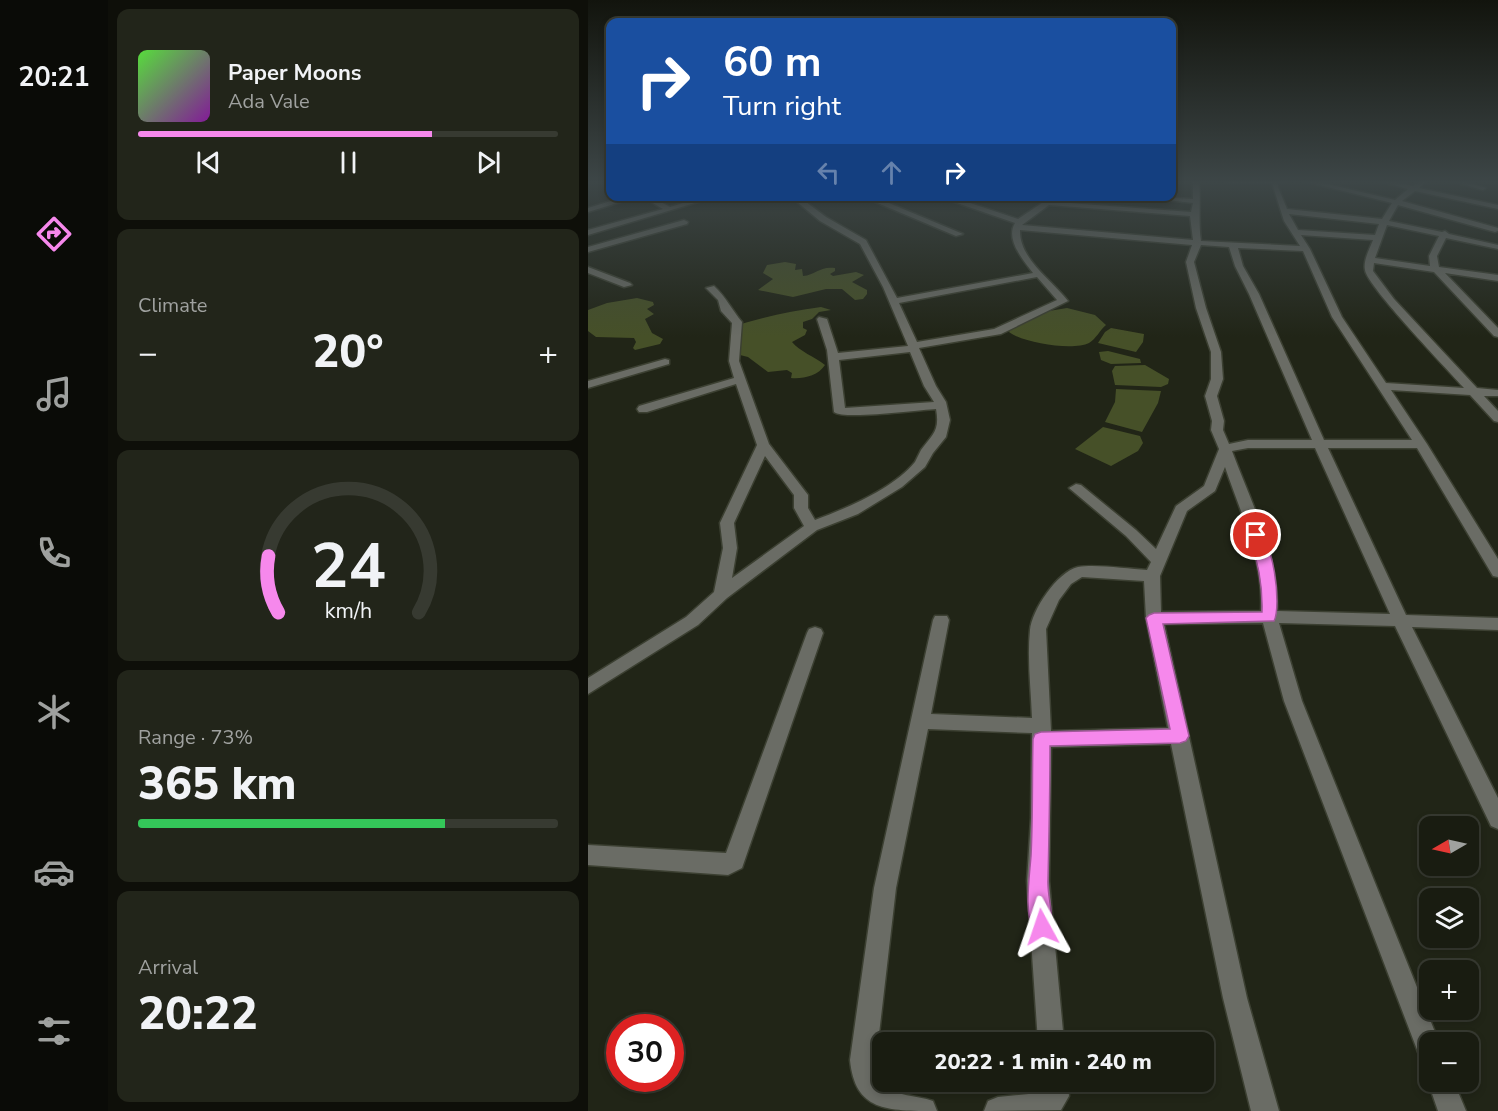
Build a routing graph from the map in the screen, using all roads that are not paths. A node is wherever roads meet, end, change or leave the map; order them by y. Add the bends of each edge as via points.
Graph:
1 (647, 233) edge
2 (847, 233) edge
3 (956, 233) edge
4 (1019, 233) edge
5 (1092, 233) edge
6 (1196, 233) edge
7 (1296, 233) edge
8 (1307, 233) edge
9 (1381, 233) edge
10 (1445, 233) joint
11 (959, 234) dead end
12 (1379, 238) junction
13 (1197, 244) junction
14 (1233, 246) junction
15 (1498, 247) edge
16 (1306, 249) junction
17 (588, 250) edge
18 (1369, 260) junction
19 (1434, 267) junction
20 (588, 270) edge
21 (1041, 274) junction
22 (1498, 278) edge
23 (627, 285) dead end
24 (711, 288) dead end
25 (894, 301) junction
26 (822, 319) dead end
27 (1498, 334) edge
28 (913, 347) junction
29 (833, 357) junction
30 (665, 362) dead end
31 (741, 380) junction
32 (588, 386) edge
33 (1383, 386) junction
34 (1473, 391) junction
35 (1498, 393) edge
36 (941, 405) junction
37 (643, 409) dead end
38 (1498, 418) edge
39 (1319, 442) junction
40 (1421, 444) junction
41 (763, 445) junction
42 (1225, 449) junction
43 (1076, 488) dead end
44 (812, 527) junction
45 (1156, 568) junction
46 (1498, 572) edge
47 (721, 594) junction
48 (1269, 617) junction
49 (1154, 618) junction
50 (941, 620) dead end
51 (1403, 621) junction
52 (1498, 624) edge
53 (815, 633) dead end
54 (588, 687) edge
55 (919, 721) junction
56 (1041, 733) junction
57 (1180, 736) junction
58 (1498, 819) edge
59 (588, 855) edge
60 (1051, 1032) edge
61 (1423, 1032) edge
62 (1056, 1092) edge
63 (1445, 1092) edge
64 (923, 1111) edge
65 (998, 1111) edge
66 (1265, 1111) edge
67 (1452, 1111) edge

1 - 17 street
2 - 25 street via 863,242
3 - 11 street
4 - 21 street via 1020,247
5 - 13 street
6 - 13 street
7 - 16 street
8 - 12 street
9 - 12 street
10 - 15 street
10 - 19 street via 1433,256
12 - 18 street
13 - 14 street
13 - 42 street via 1190,262 1216,352 1217,379 1211,396
14 - 16 street
14 - 39 street
16 - 33 street via 1337,317
18 - 19 street
18 - 34 street via 1368,271 1378,285
19 - 22 street
19 - 27 street
20 - 23 street
21 - 25 street
21 - 28 street via 1063,302 997,332
24 - 31 street via 737,322 734,361
25 - 28 street
26 - 29 street
28 - 29 street
28 - 36 street
29 - 36 street via 842,413
30 - 32 street
31 - 37 street
31 - 41 street
33 - 34 street
33 - 40 street
34 - 35 street
34 - 38 street
36 - 44 street via 944,420 940,437 914,469 853,511
39 - 40 street
39 - 42 street via 1248,444
39 - 51 street
40 - 46 street
41 - 44 street via 801,495 801,508
41 - 47 street via 727,523 730,548
42 - 45 street via 1210,488 1181,509
42 - 48 street via 1265,562
43 - 45 street via 1131,533
44 - 47 street
45 - 49 street via 1151,595
45 - 56 street via 1075,573 1055,594 1038,629
47 - 54 street via 692,621
48 - 49 street
48 - 51 street
48 - 61 street via 1293,701
49 - 57 street
50 - 55 street
51 - 52 street
51 - 58 street
53 - 59 street via 732,863
55 - 56 street
55 - 64 street via 885,888 863,1060 868,1088 874,1094
56 - 57 street
56 - 60 street via 1038,881
57 - 66 street via 1235,998
62 - 65 street via 1050,1102 1038,1107
63 - 67 street

